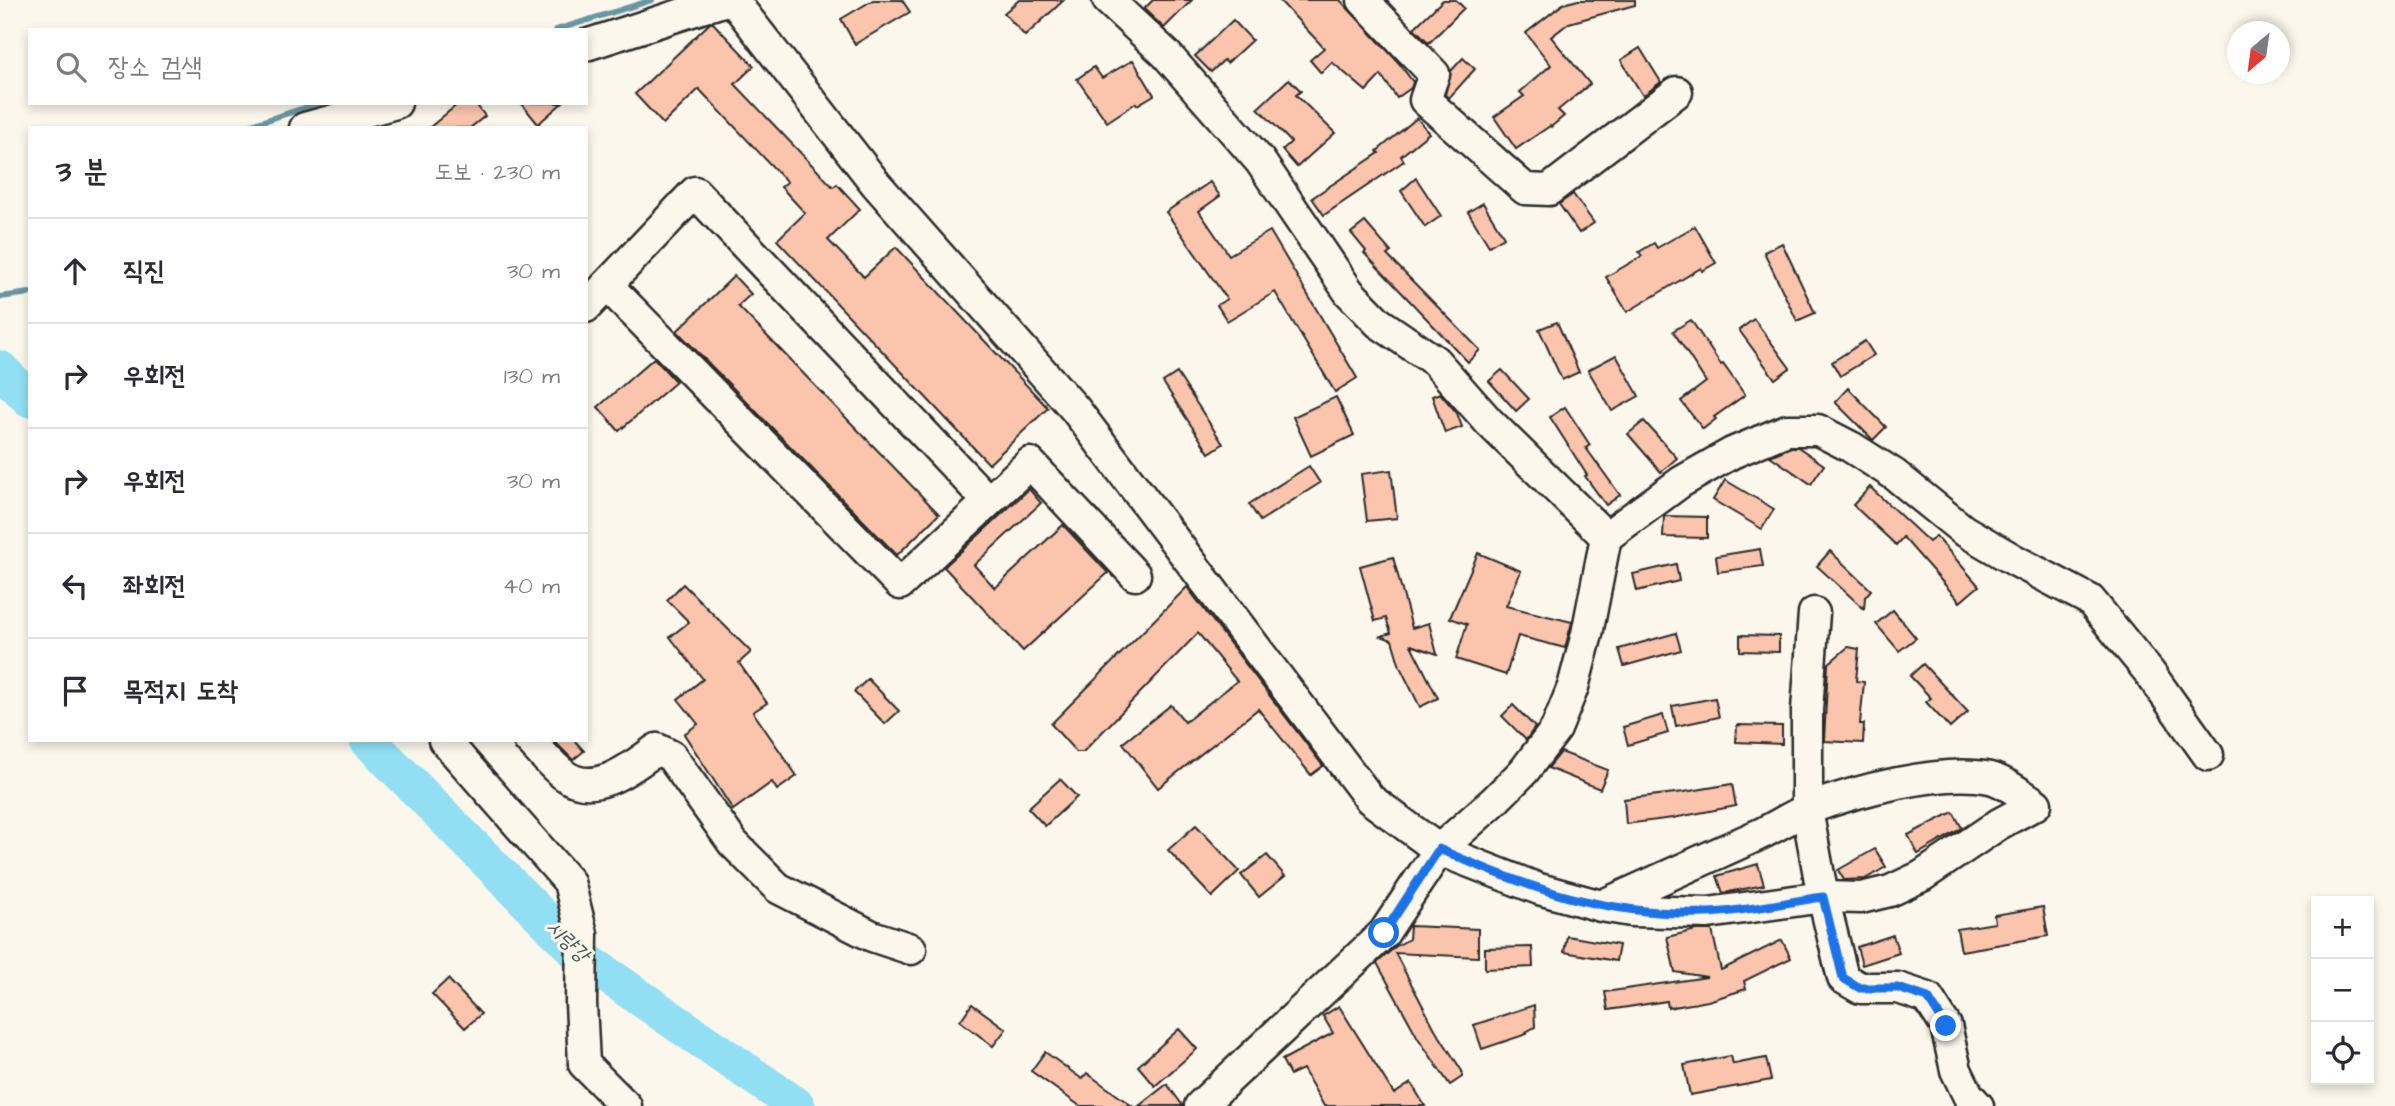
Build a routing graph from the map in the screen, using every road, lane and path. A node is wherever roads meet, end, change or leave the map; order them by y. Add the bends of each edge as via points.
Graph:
1 (726, 0) edge
2 (733, 0) edge
3 (1108, 0) edge
4 (1363, 0) edge
5 (588, 44) edge
6 (1677, 92) dead end
7 (389, 105) edge
8 (312, 126) edge
9 (607, 285) junction
10 (588, 305) edge
11 (988, 501) junction
12 (1606, 537) junction
13 (1135, 575) dead end
14 (1814, 613) dead end
15 (446, 742) edge
16 (531, 742) edge
17 (2208, 755) dead end
18 (1807, 810) junction
19 (1439, 849) junction
20 (1823, 897) junction
21 (1601, 906) junction
22 (911, 949) dead end
23 (626, 1106) edge
24 (1200, 1106) edge
25 (1978, 1106) edge

1 - 5 street
2 - 19 street via 876,184 1075,409 1370,799
3 - 12 street via 1166,54 1259,161 1349,292 1379,323 1435,361 1489,422
4 - 6 street via 1434,74 1425,100 1525,189 1549,190
7 - 8 street
9 - 10 street
9 - 11 street via 900,584
9 - 11 street via 695,192
11 - 13 street via 1030,463
12 - 17 street via 1681,482 1732,453 1787,430 1818,430 1895,475 1963,530 2090,600
12 - 19 street via 1587,634 1556,729 1516,779
14 - 18 street via 1807,710
15 - 23 street via 569,882 582,934 584,1064
16 - 22 street via 566,776 589,785 624,772 657,749 671,756 733,843 778,888 872,936
18 - 20 street
18 - 20 street via 1857,793 1955,776 1991,778 2036,804 1890,891 1861,898
18 - 21 street
19 - 21 street via 1539,889
19 - 24 street via 1384,933
20 - 21 street via 1708,913
20 - 25 street via 1843,978 1860,988 1898,988 1928,998 1946,1026 1956,1070

